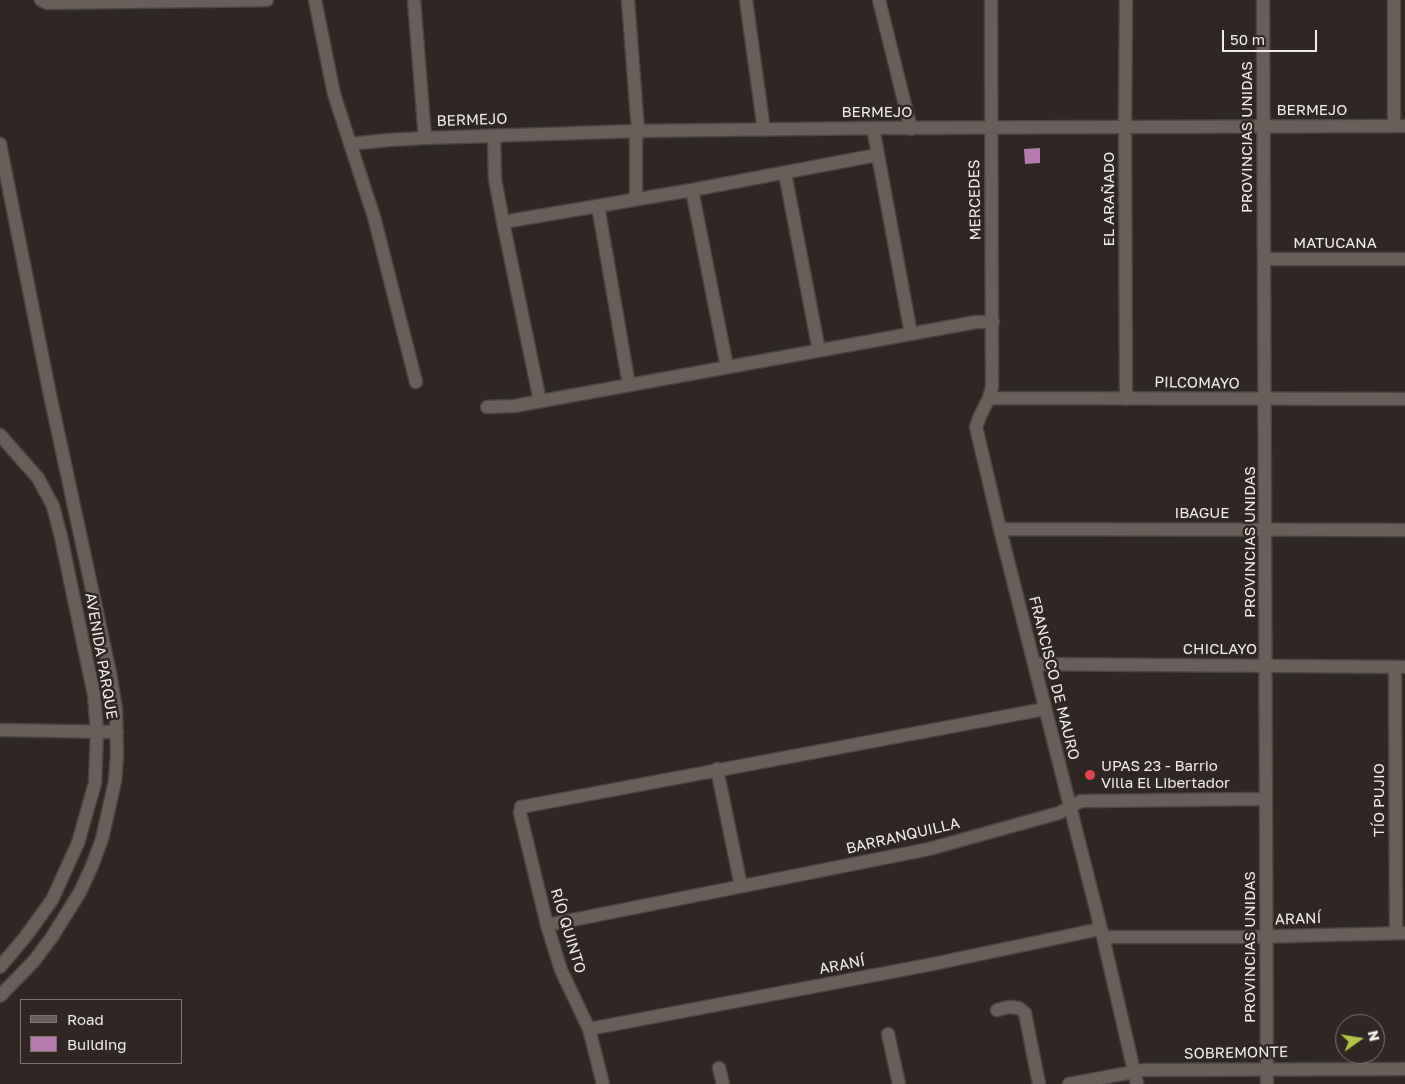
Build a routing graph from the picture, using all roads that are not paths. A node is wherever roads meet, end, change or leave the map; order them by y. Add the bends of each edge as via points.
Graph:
1 (41, 0) edge
2 (267, 0) edge
3 (314, 0) edge
4 (414, 0) edge
5 (628, 0) edge
6 (746, 0) edge
7 (879, 0) edge
8 (991, 0) edge
9 (1126, 0) edge
10 (1263, 0) edge
11 (1394, 0) edge
12 (1399, 126) edge
13 (1263, 127) junction
14 (873, 128) junction
15 (990, 128) junction
16 (1125, 128) junction
17 (911, 129) junction
18 (764, 130) junction
19 (638, 131) junction
20 (494, 136) junction
21 (425, 138) junction
22 (0, 144) edge
23 (350, 144) junction
24 (877, 155) junction
25 (785, 173) junction
26 (692, 190) junction
27 (636, 199) junction
28 (598, 206) junction
29 (503, 222) junction
30 (1265, 259) junction
31 (1405, 259) edge
32 (993, 322) junction
33 (911, 334) junction
34 (819, 352) junction
35 (727, 367) junction
36 (416, 382) dead end
37 (629, 385) junction
38 (989, 398) junction
39 (1126, 398) junction
40 (1405, 399) edge
41 (1265, 400) junction
42 (540, 402) junction
43 (487, 408) dead end
44 (0, 435) edge
45 (1000, 529) junction
46 (1266, 529) junction
47 (1405, 530) edge
48 (1035, 664) junction
49 (1266, 666) junction
50 (1400, 667) edge
51 (1045, 709) junction
52 (0, 730) edge
53 (97, 732) junction
54 (117, 732) junction
55 (716, 769) junction
56 (1266, 799) junction
57 (1070, 807) junction
58 (741, 886) junction
59 (547, 925) junction
60 (1102, 933) junction
61 (1400, 933) edge
62 (1266, 936) junction
63 (0, 967) edge
64 (0, 996) edge
65 (997, 1010) dead end
66 (589, 1029) junction
67 (888, 1034) dead end
68 (719, 1068) dead end
69 (1268, 1069) junction
70 (1405, 1069) edge
71 (1135, 1078) edge
72 (602, 1084) edge
73 (723, 1084) edge
74 (899, 1084) edge
75 (1039, 1084) edge
76 (1069, 1084) edge
77 (1267, 1084) edge

1 - 2 street via 47,3
3 - 23 street via 334,94
4 - 21 street
5 - 19 street
6 - 18 street
7 - 17 street
8 - 15 street, MERCEDES
9 - 16 street, EL ARAÑADO
10 - 13 street, PROVINCIAS UNIDAS
11 - 12 street
12 - 13 street, BERMEJO
13 - 16 street, BERMEJO
13 - 30 street, PROVINCIAS UNIDAS
14 - 17 street, BERMEJO
14 - 18 street, BERMEJO
14 - 24 street
15 - 16 street, BERMEJO
15 - 17 street, BERMEJO
15 - 32 street, MERCEDES
16 - 39 street, EL ARAÑADO
18 - 19 street, BERMEJO
19 - 20 street, BERMEJO
19 - 27 street
20 - 21 street, BERMEJO
20 - 29 street via 495,179
21 - 23 street, BERMEJO
22 - 54 street via 110,673
23 - 36 street via 374,217
24 - 25 street
24 - 33 street
25 - 26 street
25 - 34 street
26 - 27 street
26 - 35 street
27 - 28 street
28 - 29 street
28 - 37 street
29 - 42 street
30 - 31 street, MATUCANA
30 - 41 street, PROVINCIAS UNIDAS
32 - 33 street
32 - 38 street, MERCEDES
33 - 34 street
34 - 35 street
35 - 37 street
37 - 42 street
38 - 39 street, PILCOMAYO
38 - 45 street, FRANCISCO DE MAURO via 976,427
39 - 41 street, PILCOMAYO
40 - 41 street, PILCOMAYO
41 - 46 street, PROVINCIAS UNIDAS
42 - 43 street
44 - 53 street, AVENIDA PARQUE via 38,478 52,506 94,695
45 - 46 street, IBAGUE
45 - 48 street, FRANCISCO DE MAURO
46 - 47 street, IBAGUE
46 - 49 street, PROVINCIAS UNIDAS
48 - 49 street, CHICLAYO
48 - 51 street, FRANCISCO DE MAURO
49 - 50 street, CHICLAYO
49 - 56 street, PROVINCIAS UNIDAS
50 - 61 street, TÍO PUJIO
51 - 55 street
51 - 57 street, FRANCISCO DE MAURO
52 - 53 street
53 - 54 street
53 - 63 street, AVENIDA PARQUE via 95,783 78,843 52,900
54 - 64 street via 113,790 92,866 52,937
55 - 58 street
55 - 59 street, RÍO QUINTO via 521,807
56 - 57 street, BARRANQUILLA via 1081,801
56 - 62 street, PROVINCIAS UNIDAS
57 - 58 street, BARRANQUILLA via 1059,813 929,849
57 - 60 street, FRANCISCO DE MAURO
58 - 59 street, BARRANQUILLA
59 - 66 street, RÍO QUINTO via 561,970
60 - 62 street, ARANÍ
60 - 66 street, ARANÍ
60 - 71 street, FRANCISCO DE MAURO
61 - 62 street, ARANÍ
62 - 69 street, PROVINCIAS UNIDAS
65 - 75 street via 1019,1008 1025,1013
66 - 72 street, RÍO QUINTO
67 - 74 street
68 - 73 street
69 - 70 street, SOBREMONTE
69 - 71 street, SOBREMONTE via 1144,1070
69 - 77 street, PROVINCIAS UNIDAS
71 - 76 street, SOBREMONTE

